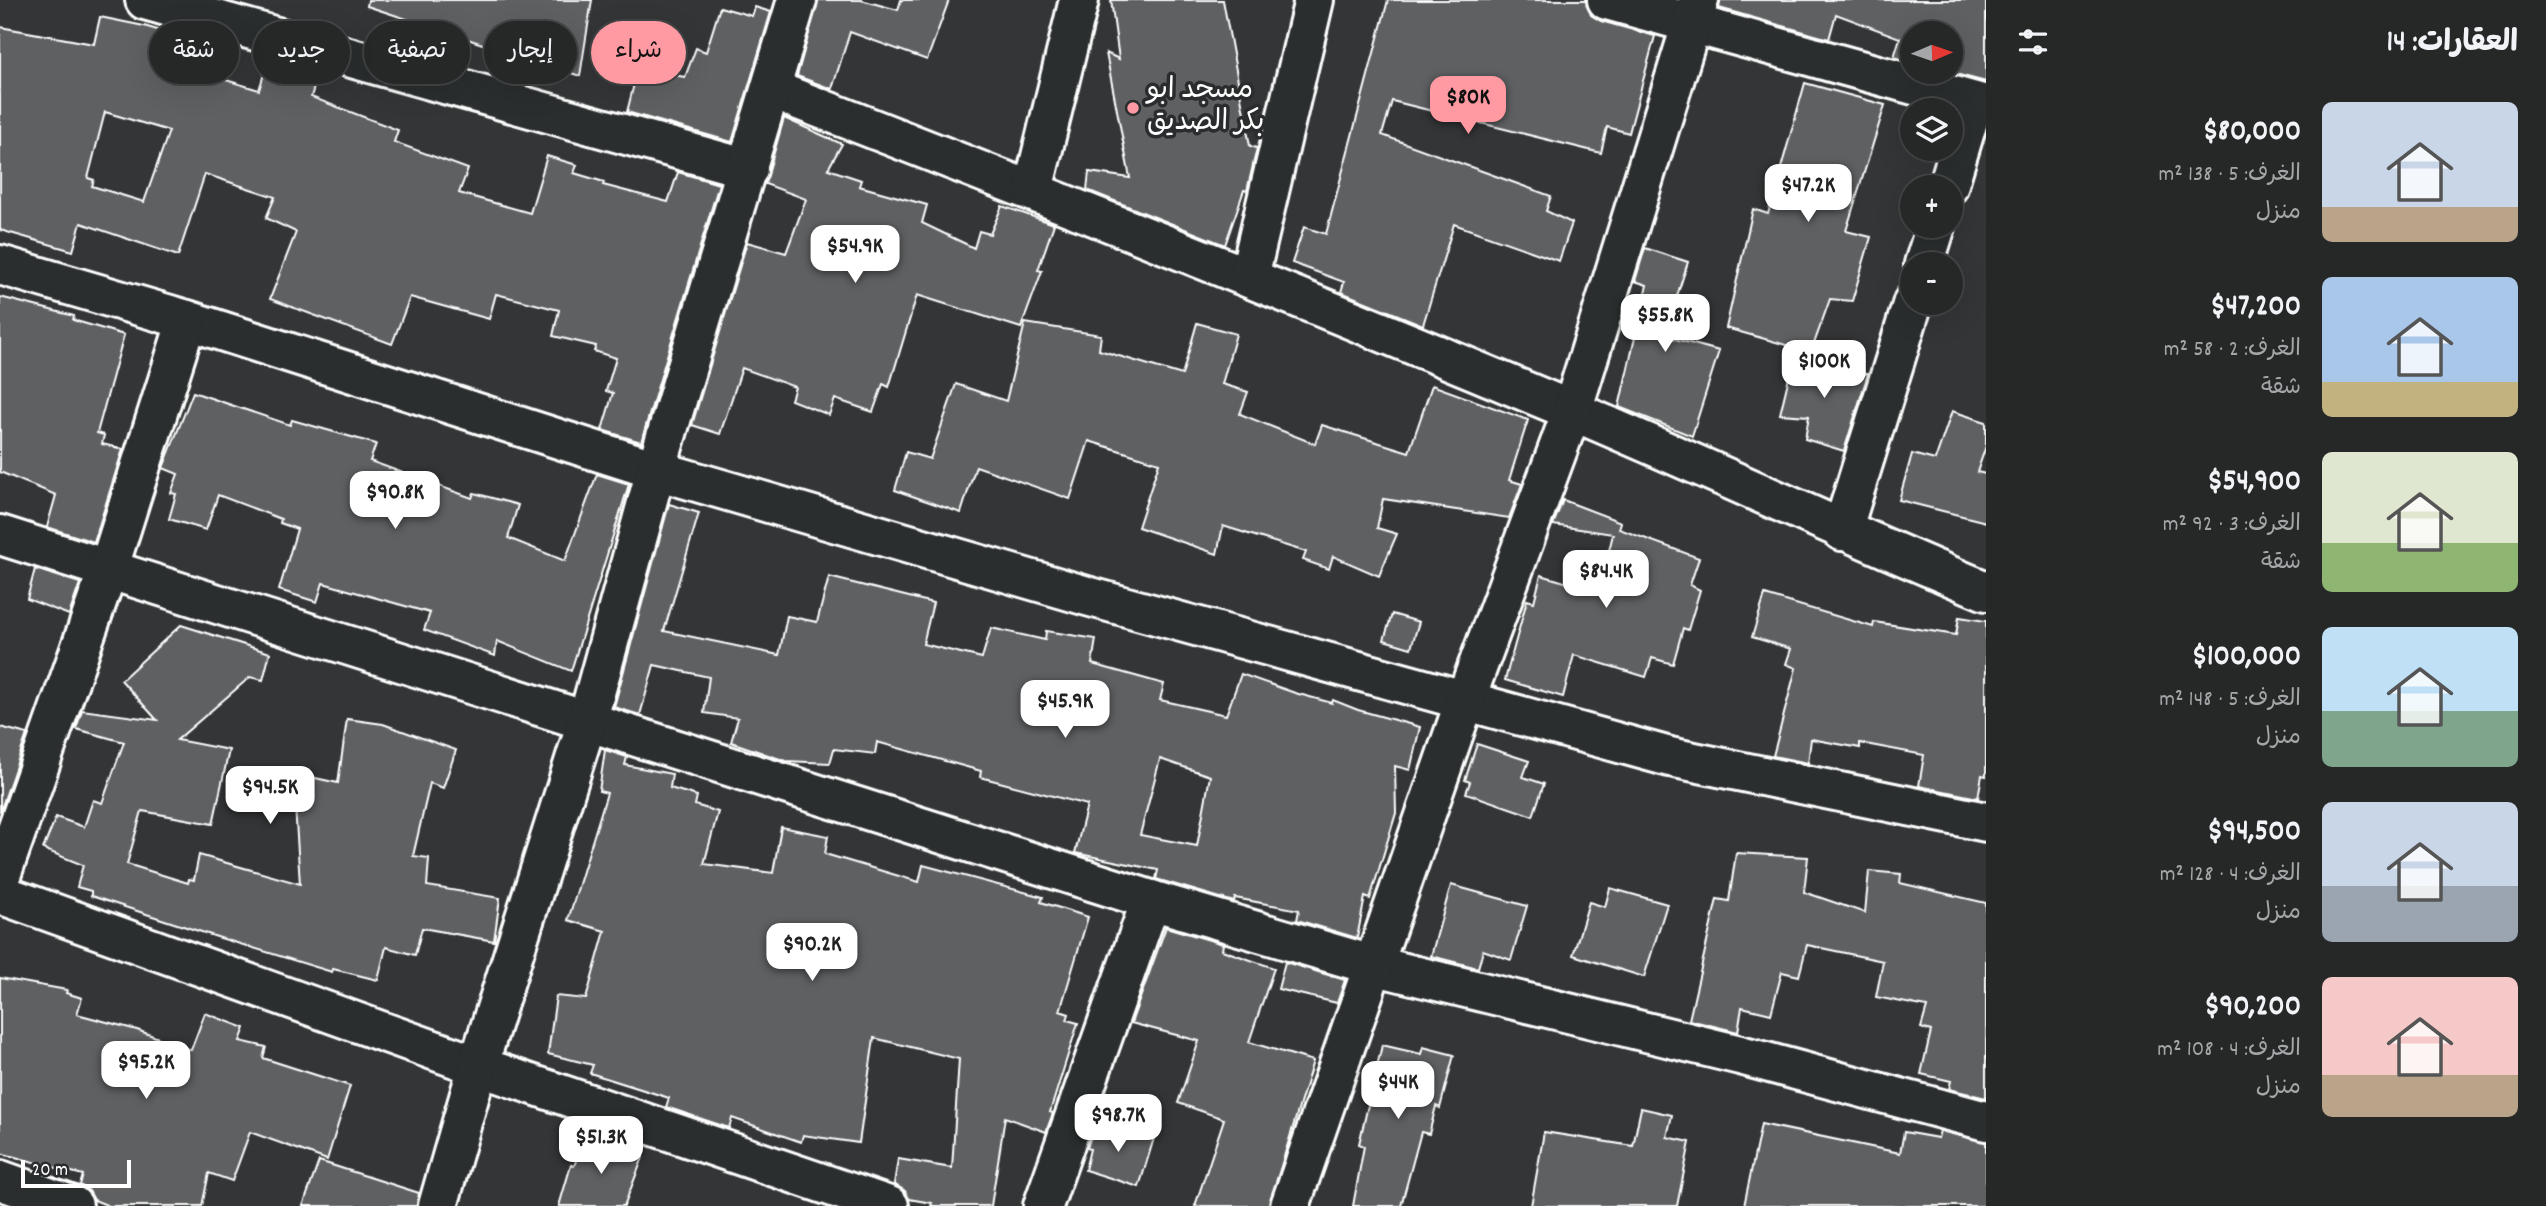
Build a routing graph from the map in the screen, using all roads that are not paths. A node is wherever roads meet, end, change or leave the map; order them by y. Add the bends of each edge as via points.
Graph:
1 (145, 0) edge
2 (797, 0) edge
3 (1079, 0) edge
4 (1314, 0) edge
5 (1607, 0) edge
6 (1695, 13) edge
7 (773, 90) junction
8 (1980, 105) edge
9 (748, 169) junction
10 (1953, 175) edge
11 (1033, 190) junction
12 (0, 265) edge
13 (1249, 277) junction
14 (1909, 315) edge
15 (187, 320) junction
16 (1572, 411) junction
17 (656, 470) junction
18 (1842, 531) junction
19 (0, 535) edge
20 (108, 570) junction
21 (1986, 591) edge
22 (1466, 698) junction
23 (587, 722) junction
24 (1986, 822) edge
25 (0, 878) edge
26 (0, 894) edge
27 (1151, 900) junction
28 (1372, 965) junction
29 (478, 1066) junction
30 (1986, 1121) edge
31 (0, 1180) edge
32 (73, 1206) edge
33 (438, 1206) edge
34 (889, 1206) edge
35 (1043, 1206) edge
36 (1290, 1206) edge

1 - 9 street
2 - 7 street
3 - 11 street
4 - 13 street
5 - 6 street
6 - 8 street
6 - 16 street
7 - 9 street
7 - 11 street
8 - 10 street
9 - 17 street
11 - 13 street
12 - 15 street
13 - 16 street
14 - 18 street
15 - 17 street
15 - 20 street
16 - 18 street
16 - 22 street
17 - 22 street via 1087,596
17 - 23 street
18 - 21 street
19 - 20 street
20 - 23 street
20 - 25 street
22 - 24 street via 1670,757
22 - 28 street
23 - 27 street
23 - 29 street
26 - 29 street
27 - 28 street
27 - 35 street
28 - 30 street
28 - 36 street
29 - 33 street
29 - 34 street
31 - 32 street

